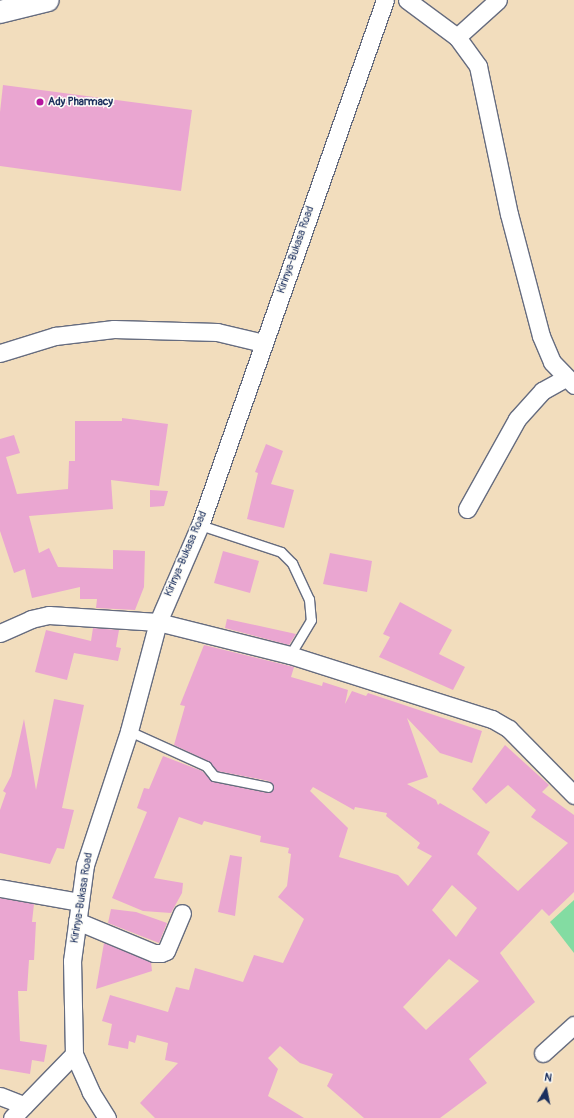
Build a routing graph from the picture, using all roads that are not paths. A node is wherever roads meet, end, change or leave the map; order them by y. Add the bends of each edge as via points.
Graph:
1 (48, 0) edge
2 (385, 0) edge
3 (407, 0) edge
4 (498, 0) edge
5 (0, 12) edge
6 (457, 37) junction
7 (263, 343) junction
8 (0, 353) edge
9 (569, 381) edge
10 (467, 509) dead end
11 (200, 525) junction
12 (158, 622) junction
13 (0, 632) edge
14 (290, 655) junction
15 (129, 731) junction
16 (268, 787) dead end
17 (574, 795) edge
18 (0, 888) edge
19 (79, 902) junction
20 (182, 914) dead end
21 (77, 921) junction
22 (574, 1025) edge
23 (543, 1053) dead end
24 (74, 1054) junction
25 (0, 1096) edge
26 (24, 1106) junction
27 (12, 1118) edge
28 (107, 1118) edge

1 - 5 main road
2 - 7 street, Kirinya-Bukasa Road
3 - 6 street
4 - 6 street
6 - 9 street via 478,66 509,214 541,336 552,362
7 - 8 street via 217,332 114,329 55,336
7 - 11 street, Kirinya-Bukasa Road
9 - 10 street via 542,392 517,419
11 - 12 street, Kirinya-Bukasa Road
11 - 14 lane via 281,552 292,563 309,599 311,620
12 - 13 street via 49,616 31,619
12 - 14 street
12 - 15 street, Kirinya-Bukasa Road
14 - 17 street via 492,719 509,729
15 - 16 lane via 206,766 214,776
15 - 19 street, Kirinya-Bukasa Road via 85,865
18 - 19 street
19 - 21 street, Kirinya-Bukasa Road
20 - 21 street via 166,951 161,953 154,953
21 - 24 street, Kirinya-Bukasa Road via 72,961
22 - 23 street
24 - 26 street
24 - 28 street, Kirinya-Bukasa Road via 88,1086
25 - 26 street
26 - 27 street

